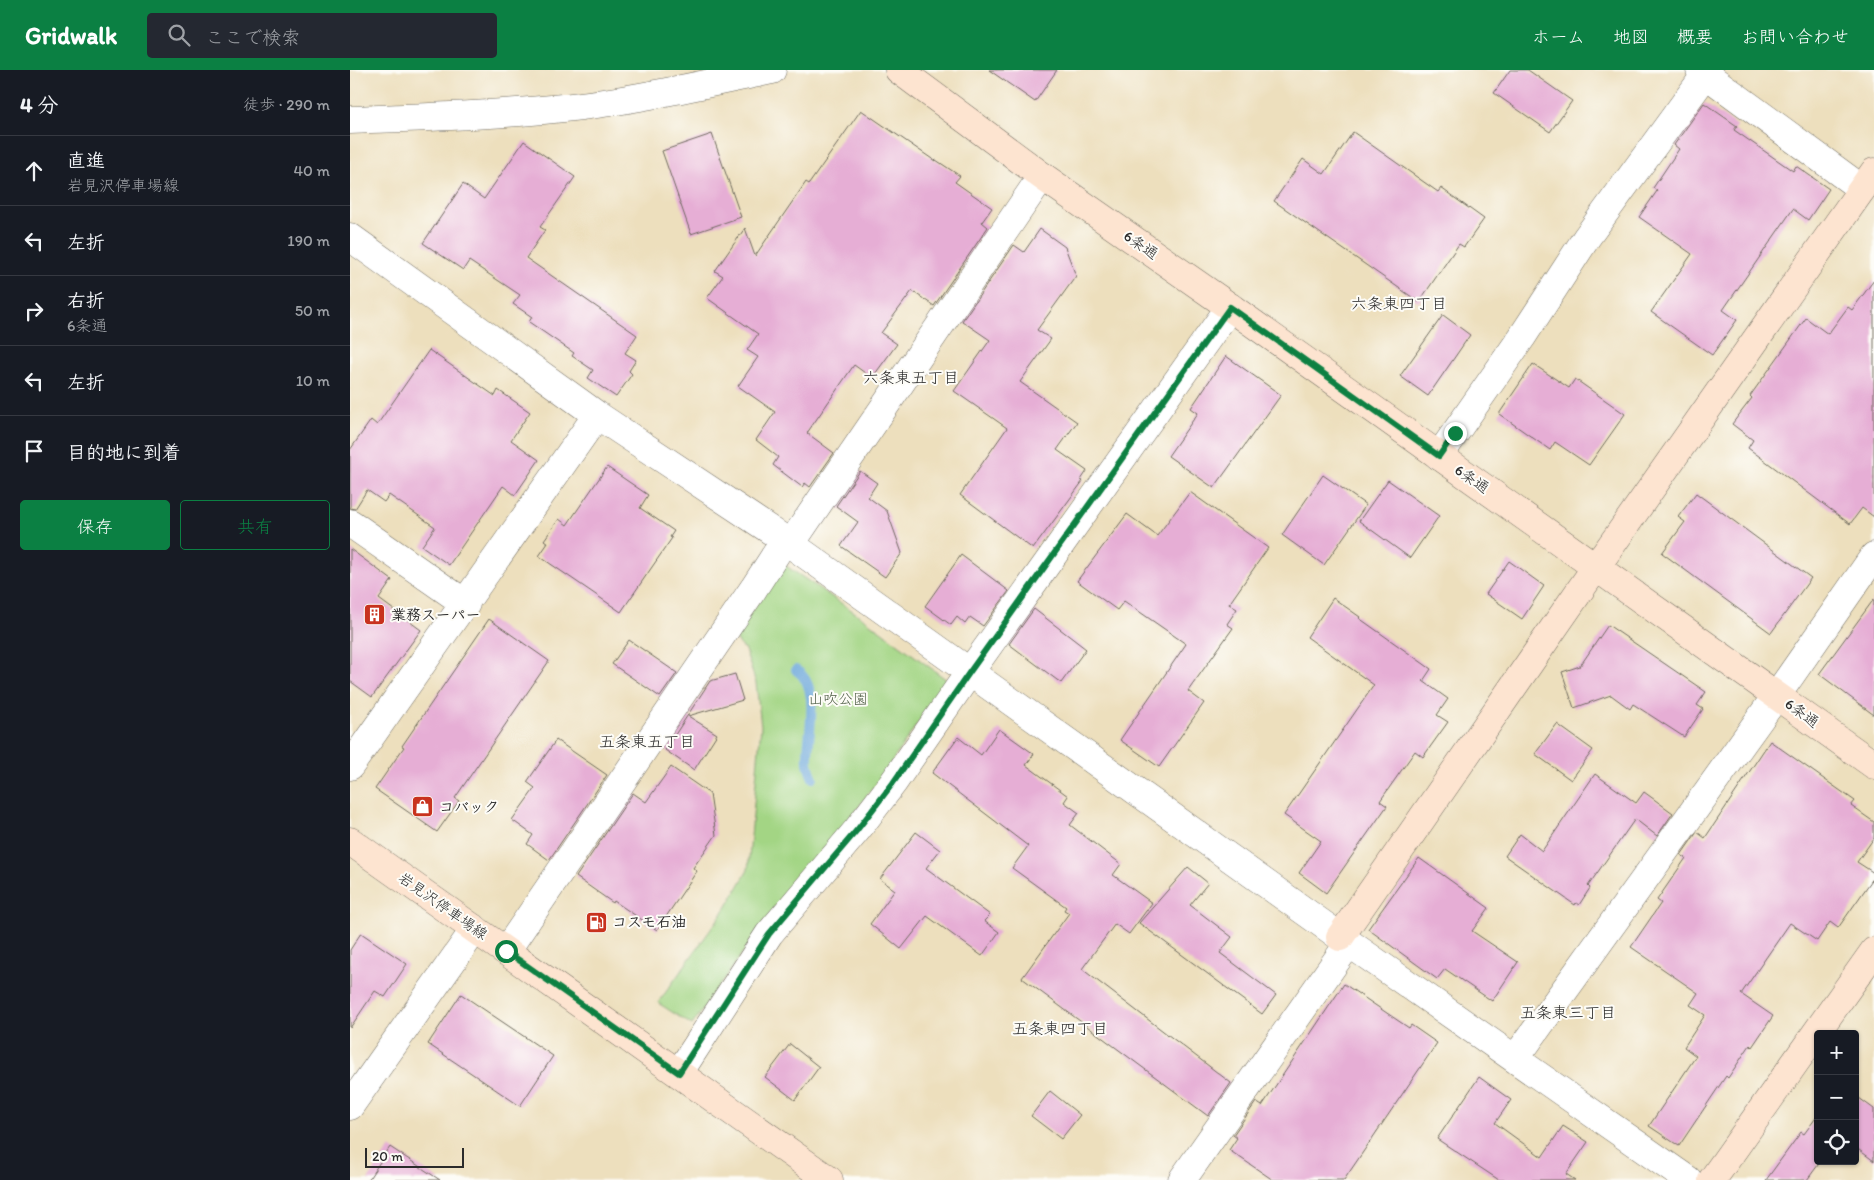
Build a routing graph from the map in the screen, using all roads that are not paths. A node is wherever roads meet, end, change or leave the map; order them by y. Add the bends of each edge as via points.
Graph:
1 (772, 70) edge
2 (899, 70) edge
3 (1703, 72) edge
4 (350, 120) edge
5 (1042, 176) junction
6 (1868, 180) edge
7 (350, 238) edge
8 (1230, 307) junction
9 (597, 415) junction
10 (1439, 456) junction
11 (350, 523) edge
12 (787, 543) junction
13 (1874, 556) edge
14 (1596, 567) junction
15 (466, 604) junction
16 (969, 673) junction
17 (1777, 695) junction
18 (1874, 765) edge
19 (350, 766) edge
20 (350, 841) edge
21 (475, 928) junction
22 (1344, 940) junction
23 (506, 951) junction
24 (1874, 951) edge
25 (1516, 1059) junction
26 (679, 1073) junction
27 (350, 1106) edge
28 (829, 1180) edge
29 (1182, 1180) edge
30 (1688, 1180) edge
31 (1712, 1180) edge

1 - 4 street via 581,106 502,114
2 - 5 street, 6条通
3 - 6 street
3 - 10 street via 1587,236
5 - 8 street, 6条通
5 - 12 street
6 - 14 street
7 - 9 street
8 - 10 street, 6条通
8 - 16 street
9 - 12 street
9 - 15 street
10 - 14 street, 6条通
11 - 15 street
12 - 16 street
12 - 23 street
13 - 17 street
14 - 17 street, 6条通
14 - 22 street
15 - 19 street
16 - 22 street
16 - 26 street via 857,830 769,934
17 - 18 street, 6条通
17 - 25 street
20 - 21 street, 岩見沢停車場線
21 - 23 street, 岩見沢停車場線
21 - 27 street
22 - 25 street
22 - 29 street
23 - 26 street, 岩見沢停車場線
24 - 31 street
25 - 30 street
26 - 28 street, 岩見沢停車場線

